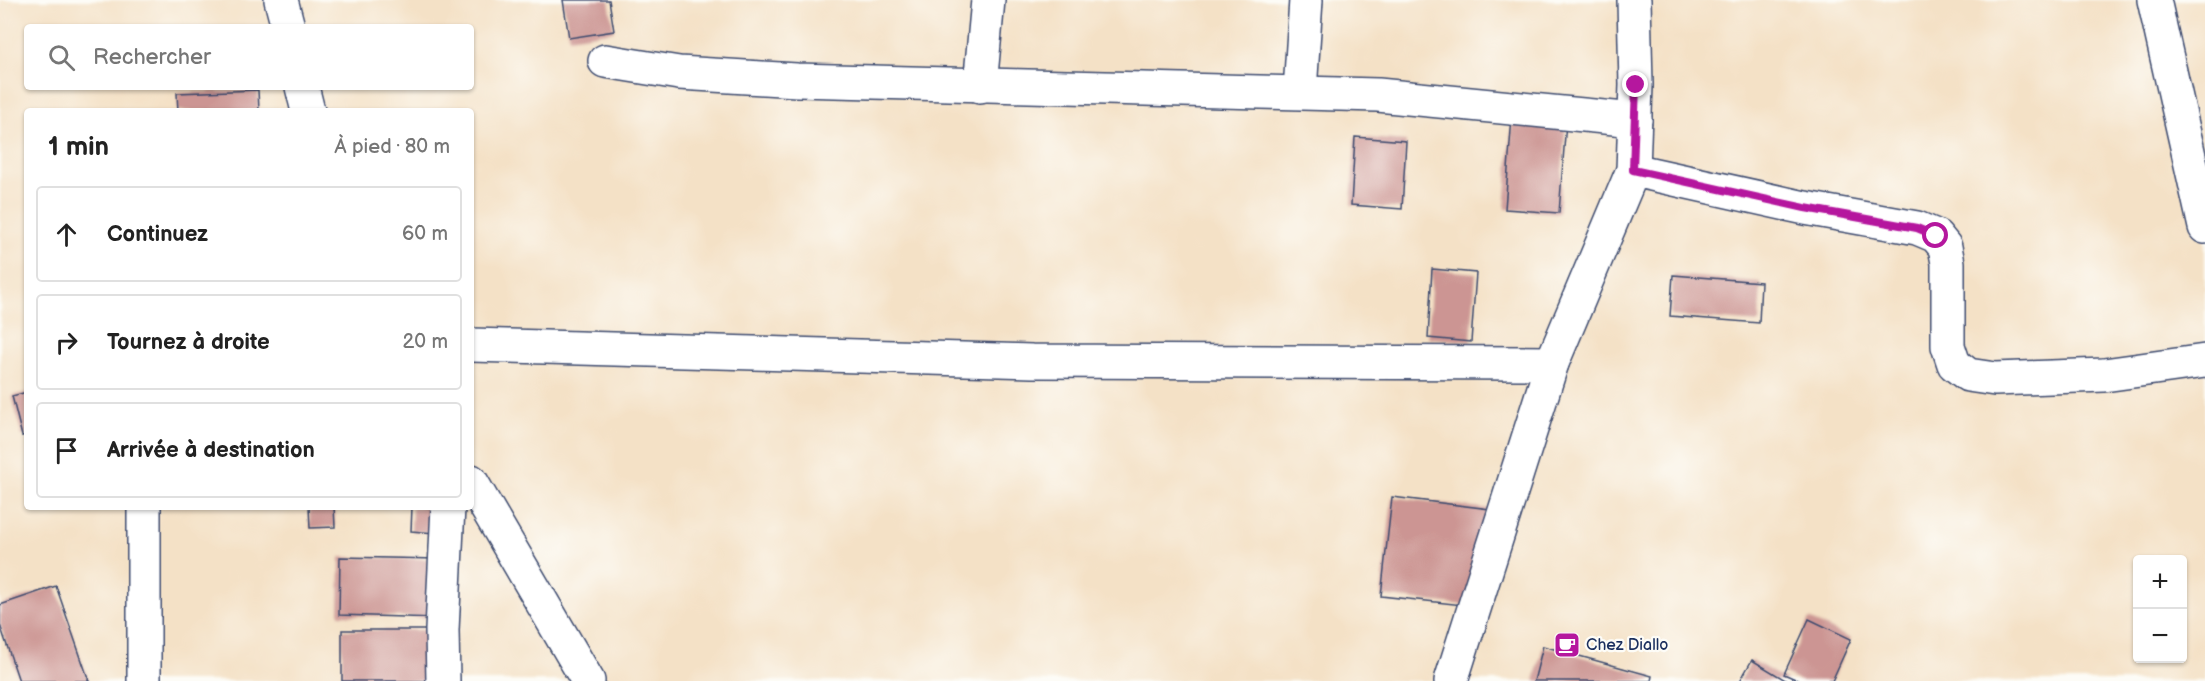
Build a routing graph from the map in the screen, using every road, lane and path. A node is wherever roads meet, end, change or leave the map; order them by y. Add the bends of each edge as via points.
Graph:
1 (988, 0) edge
2 (1306, 0) edge
3 (1634, 0) edge
4 (2154, 0) edge
5 (605, 61) dead end
6 (980, 86) junction
7 (303, 90) edge
8 (1300, 91) junction
9 (307, 108) edge
10 (1635, 120) junction
11 (1633, 170) junction
12 (2205, 227) edge
13 (474, 345) edge
14 (2205, 361) edge
15 (1552, 363) junction
16 (474, 486) edge
17 (144, 510) edge
18 (448, 510) edge
19 (144, 681) edge
20 (443, 681) edge
21 (588, 681) edge
22 (1451, 681) edge

1 - 6 street
2 - 8 street
3 - 10 street
4 - 12 street
5 - 6 street via 679,73
6 - 8 street
7 - 9 street
8 - 10 street
10 - 11 street
11 - 14 street via 1917,228 1936,236 1945,247 1948,262 1948,346 1954,364 1968,375 2104,375
11 - 15 street
13 - 15 street via 1032,361
15 - 22 street
16 - 21 street
17 - 19 street
18 - 20 street

